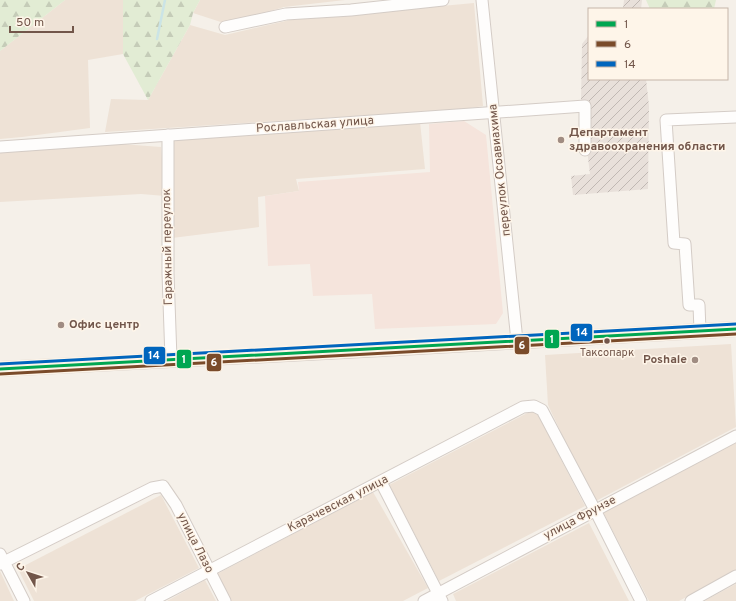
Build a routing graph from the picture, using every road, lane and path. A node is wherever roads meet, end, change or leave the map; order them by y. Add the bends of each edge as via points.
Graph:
1 (443, 0) edge
2 (482, 0) edge
3 (225, 27) dead end
4 (494, 112) junction
5 (736, 117) edge
6 (168, 135) junction
7 (0, 147) edge
8 (585, 150) dead end
9 (736, 329) edge
10 (700, 331) junction
11 (517, 341) junction
12 (171, 359) junction
13 (0, 369) edge
14 (736, 436) edge
15 (381, 482) junction
16 (595, 510) junction
17 (1, 560) edge
18 (209, 571) junction
19 (736, 576) edge
20 (440, 597) edge
21 (24, 601) edge
22 (151, 601) edge
23 (225, 601) edge
24 (424, 601) edge
25 (641, 601) edge
26 (691, 601) edge

1 - 3 street via 286,14
2 - 4 street, переулок Осоавиахима
4 - 6 street, Рославльская улица
4 - 8 street, Рославльская улица via 585,106
4 - 11 street, переулок Осоавиахима
5 - 10 street via 666,120 674,243 685,244 688,306 699,305
6 - 7 street, Рославльская улица
6 - 12 street, Гаражный переулок
9 - 10 main road
10 - 11 main road
11 - 12 main road
12 - 13 main road
14 - 16 street, улица Фрунзе
15 - 16 street, Карачевская улица via 523,407 534,406 542,410
15 - 18 street, Карачевская улица
15 - 20 street
16 - 20 street, улица Фрунзе
16 - 25 street
17 - 18 street, улица Лазо via 152,488 163,486 176,505
17 - 21 street
18 - 22 street, Карачевская улица
18 - 23 street, улица Лазо
19 - 26 street
20 - 24 street, улица Фрунзе

